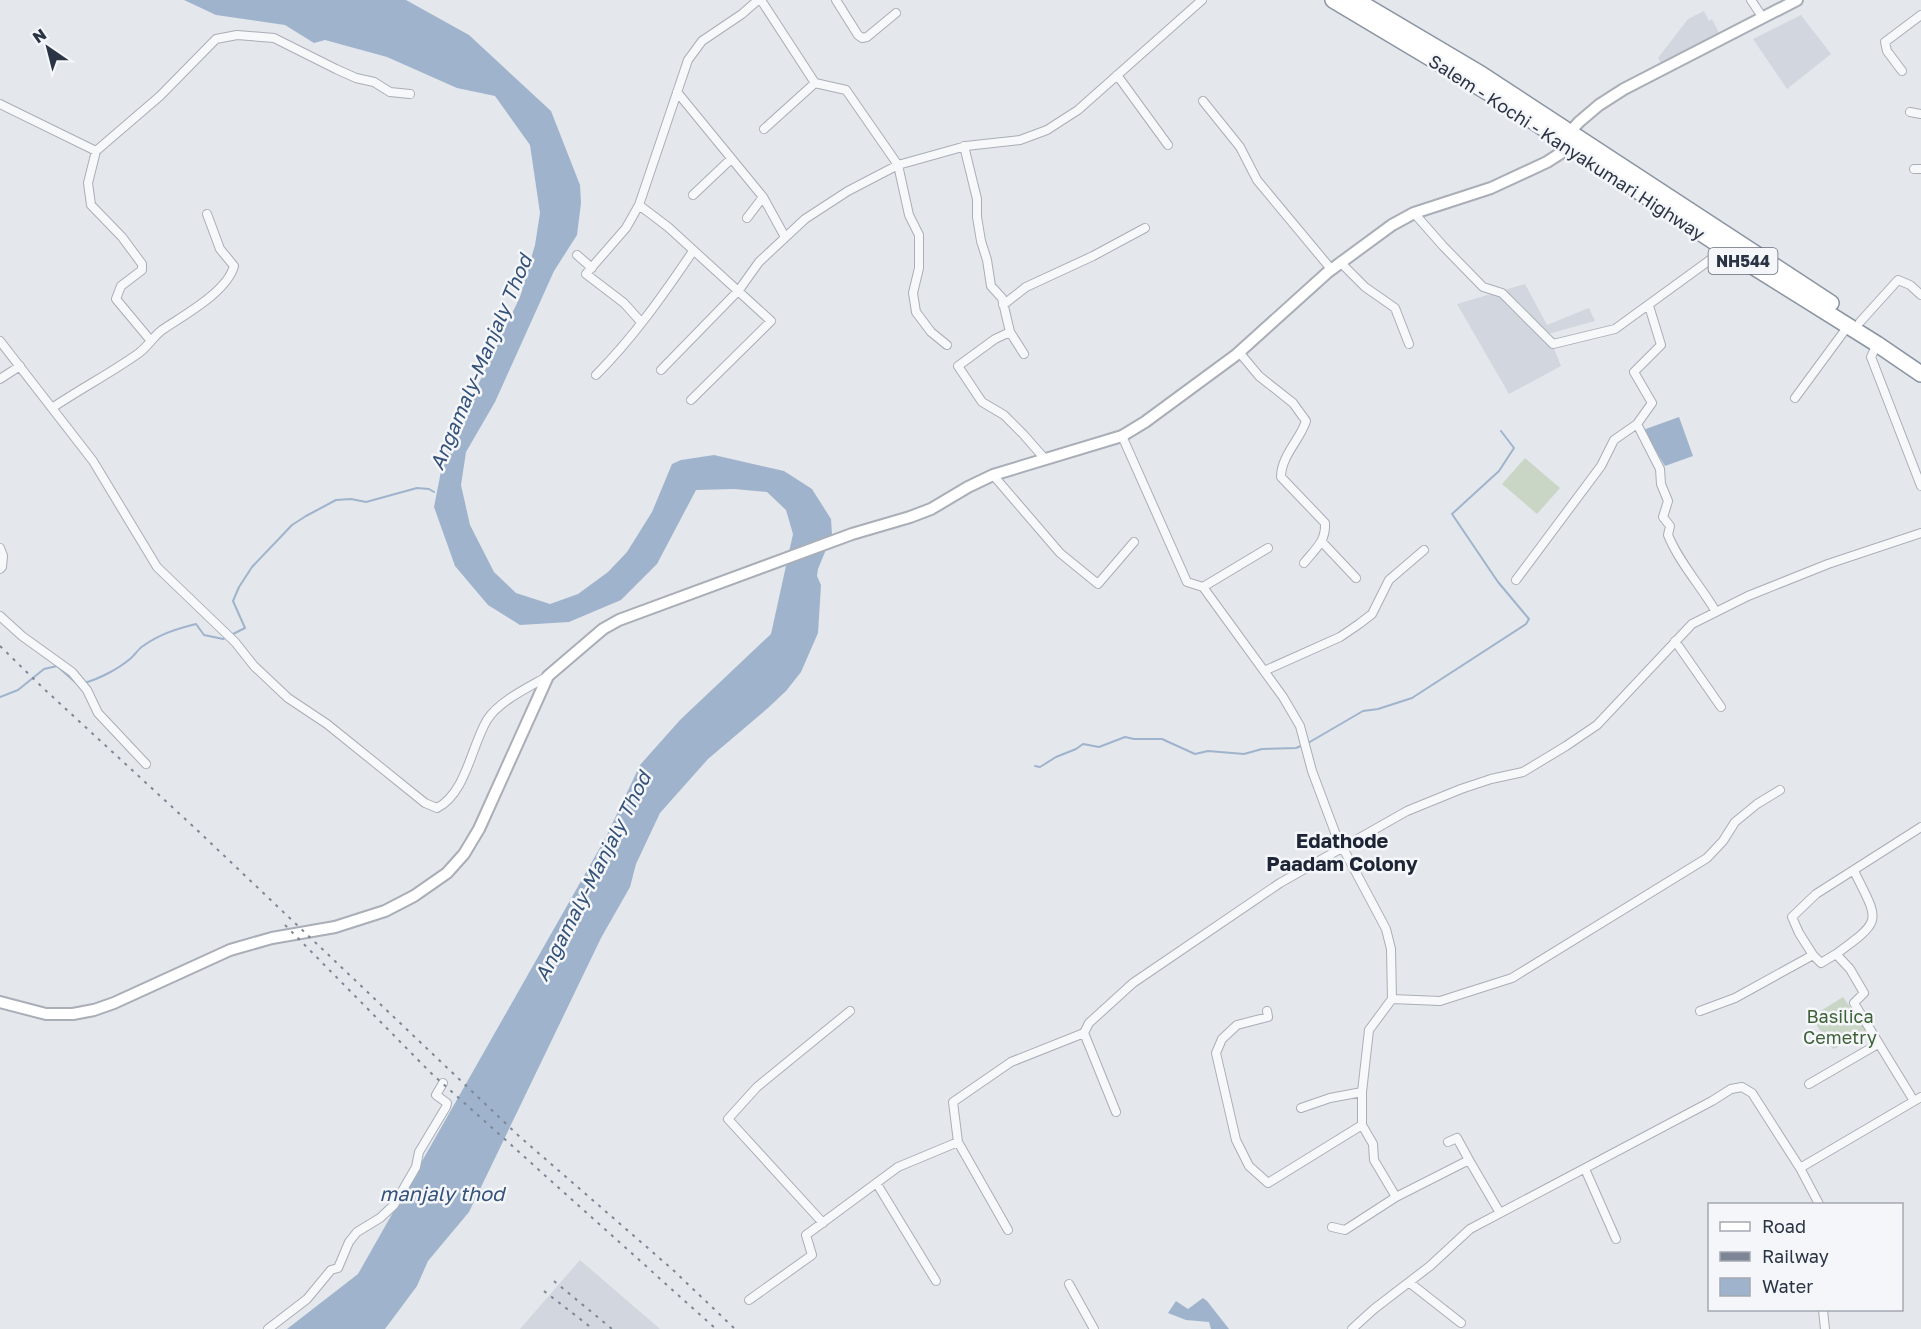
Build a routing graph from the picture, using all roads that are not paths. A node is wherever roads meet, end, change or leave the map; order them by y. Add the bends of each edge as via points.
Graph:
1 (760, 0) edge
2 (836, 0) edge
3 (1202, 0) edge
4 (1333, 0) edge
5 (1356, 0) edge
6 (1751, 0) edge
7 (1797, 0) edge
8 (896, 13) dead end
9 (1921, 15) edge
10 (1763, 18) junction
11 (1902, 71) dead end
12 (1117, 75) junction
13 (815, 83) junction
14 (677, 92) junction
15 (410, 94) dead end
16 (1203, 101) dead end
17 (0, 104) edge
18 (1910, 112) dead end
19 (1921, 114) edge
20 (764, 129) dead end
21 (1568, 139) junction
22 (1168, 145) dead end
23 (963, 146) junction
24 (96, 151) junction
25 (731, 159) junction
26 (898, 165) junction
27 (693, 195) dead end
28 (762, 198) junction
29 (639, 205) junction
30 (1414, 213) junction
31 (207, 214) dead end
32 (747, 218) dead end
33 (1145, 228) dead end
34 (785, 237) junction
35 (1725, 249) junction
36 (693, 251) junction
37 (577, 255) dead end
38 (1336, 266) junction
39 (592, 268) junction
40 (739, 290) junction
41 (1921, 295) edge
42 (1003, 305) junction
43 (1649, 306) junction
44 (641, 322) junction
45 (1854, 324) junction
46 (1010, 332) junction
47 (0, 341) edge
48 (151, 341) junction
49 (1409, 344) dead end
50 (1877, 344) junction
51 (947, 345) dead end
52 (1239, 352) junction
53 (1024, 354) dead end
54 (1921, 361) edge
55 (20, 366) junction
56 (661, 370) dead end
57 (1921, 374) edge
58 (596, 375) dead end
59 (0, 379) edge
60 (1795, 398) dead end
61 (691, 400) dead end
62 (52, 408) junction
63 (1637, 424) junction
64 (1122, 436) junction
65 (1045, 459) junction
66 (993, 475) junction
67 (1921, 486) edge
68 (1921, 533) edge
69 (1134, 542) dead end
70 (1322, 542) junction
71 (0, 548) edge
72 (1268, 548) dead end
73 (1424, 550) dead end
74 (1304, 563) dead end
75 (0, 569) edge
76 (1356, 578) dead end
77 (1516, 580) dead end
78 (1203, 587) junction
79 (1716, 612) junction
80 (0, 616) edge
81 (1675, 640) junction
82 (1264, 671) junction
83 (548, 676) junction
84 (1721, 707) dead end
85 (146, 764) dead end
86 (1780, 790) dead end
87 (1921, 827) edge
88 (1344, 849) junction
89 (1854, 871) junction
90 (1836, 954) junction
91 (1812, 955) junction
92 (1392, 999) junction
93 (0, 1002) edge
94 (850, 1011) dead end
95 (1268, 1011) dead end
96 (1700, 1011) dead end
97 (1084, 1033) junction
98 (1878, 1044) junction
99 (443, 1083) dead end
100 (1809, 1084) dead end
101 (1362, 1092) junction
102 (1918, 1099) edge
103 (1301, 1108) dead end
104 (1116, 1112) dead end
105 (1362, 1125) junction
106 (958, 1142) junction
107 (1448, 1142) dead end
108 (1469, 1161) junction
109 (1800, 1168) junction
110 (1585, 1169) junction
111 (877, 1184) junction
112 (1396, 1197) junction
113 (1818, 1203) edge
114 (1500, 1213) junction
115 (823, 1223) junction
116 (1332, 1227) dead end
117 (1008, 1230) dead end
118 (1616, 1239) dead end
119 (936, 1281) dead end
120 (1410, 1283) junction
121 (1069, 1284) dead end
122 (749, 1300) dead end
123 (1823, 1311) edge
124 (1461, 1323) dead end
125 (268, 1329) edge
126 (1094, 1329) edge
127 (1352, 1329) edge
128 (1825, 1329) edge

1 - 13 street
1 - 14 street via 702,41 687,60
2 - 8 street via 862,38
3 - 12 street
4 - 21 highway, Salem - Kochi - Kanyakumari Highway / NH544
5 - 21 highway, Salem - Kochi - Kanyakumari Highway / NH544 via 1481,74
6 - 10 street
7 - 10 main road
9 - 11 street via 1885,42
10 - 21 main road via 1624,89 1579,122
12 - 22 street
12 - 23 street via 1078,110 1032,137
13 - 20 street
13 - 26 street via 846,90
14 - 25 street
14 - 29 street
15 - 24 street via 390,92 273,38 237,35 216,39 160,96
16 - 38 street via 1240,147 1257,180
17 - 24 street
18 - 19 street
21 - 30 main road via 1561,153 1528,172
21 - 35 highway, Salem - Kochi - Kanyakumari Highway / NH544
21 - 45 highway, Salem - Kochi - Kanyakumari Highway / NH544
23 - 26 street
23 - 42 street via 977,200 979,233 991,286 1002,297
24 - 48 street via 88,183 91,205 142,264 142,270 121,286 116,299
25 - 27 street
25 - 28 street
26 - 34 street via 848,191
26 - 51 street via 909,215 919,235 919,268 913,293 916,312
28 - 32 street
28 - 34 street
29 - 36 street
29 - 39 street via 626,228
30 - 38 main road
30 - 43 street via 1483,287 1502,293 1553,344 1615,329
31 - 48 street via 220,249 234,266 232,273 212,295
33 - 42 street via 1026,287
34 - 40 street via 759,262
35 - 43 street
35 - 45 highway, Salem - Kochi - Kanyakumari Highway / NH544
36 - 40 street
36 - 44 street
37 - 39 street
38 - 49 street via 1395,308
38 - 52 main road
39 - 44 street via 586,274 624,303
40 - 56 street
40 - 61 street via 770,322
41 - 45 street via 1898,280
42 - 46 street
43 - 63 street via 1661,345 1635,372 1652,403
44 - 58 street
45 - 50 highway, Salem - Kochi - Kanyakumari Highway / NH544
45 - 54 highway, Salem - Kochi - Kanyakumari Highway / NH544
45 - 60 street
46 - 53 street
46 - 65 street via 958,366 982,402 1004,415
47 - 55 street
48 - 62 street via 141,352
50 - 57 highway, Salem - Kochi - Kanyakumari Highway / NH544
50 - 67 street via 1871,357
52 - 64 main road
52 - 70 street via 1259,376 1293,403 1306,421 1281,466 1281,477 1325,523
55 - 59 street
55 - 62 street
62 - 83 street via 93,461 157,567 288,698 327,724 425,803 437,808 448,803 488,719 513,696
63 - 77 street via 1614,440 1601,466
63 - 79 street via 1660,469 1668,501 1663,517 1670,526 1672,546
64 - 65 main road
64 - 78 street via 1187,582
65 - 66 main road
66 - 69 street via 1060,553 1098,584
66 - 83 main road via 931,509 619,620
68 - 79 street via 1828,564
70 - 74 street
70 - 76 street
71 - 75 street
72 - 78 street
73 - 82 street via 1389,580 1372,614 1359,624 1340,638
78 - 82 street
79 - 81 street via 1692,624
80 - 85 street via 72,672 87,690 98,713
81 - 84 street
81 - 88 street via 1597,725 1566,746 1523,772 1461,789 1407,812
82 - 88 street via 1300,726 1312,771
83 - 93 main road via 464,854 447,873 414,896 386,911 335,927 230,950 94,1010 46,1014
86 - 92 street via 1742,816 1707,858 1512,978 1440,1000
87 - 89 street
88 - 92 street via 1386,929 1391,949
88 - 97 street via 1280,883 1153,969 1111,1002
89 - 90 street via 1874,911 1872,921 1866,932
89 - 91 street via 1816,894 1792,917
90 - 91 street via 1821,963
90 - 98 street via 1864,993 1854,1002
91 - 96 street via 1735,998
92 - 101 street via 1369,1030
94 - 115 street via 757,1087 728,1119
95 - 105 street via 1269,1017 1237,1025 1222,1039 1216,1053 1236,1140 1249,1166 1268,1183
97 - 104 street
97 - 106 street via 1011,1062 953,1102
98 - 100 street
98 - 102 street
99 - 125 street via 436,1095 447,1103 446,1107 394,1205 357,1232 339,1268 331,1270 307,1299
101 - 103 street
101 - 105 street
102 - 109 street
105 - 112 street via 1373,1144 1374,1160
106 - 111 street via 898,1167
106 - 117 street
107 - 108 street via 1457,1138
108 - 112 street
108 - 114 street
109 - 110 street via 1752,1093 1742,1087 1731,1089
109 - 113 street
110 - 114 street
110 - 118 street
111 - 115 street
111 - 119 street
112 - 116 street via 1345,1230
114 - 120 street via 1470,1229
115 - 122 street via 806,1235 812,1255
120 - 124 street
120 - 127 street
121 - 126 street
123 - 128 street

